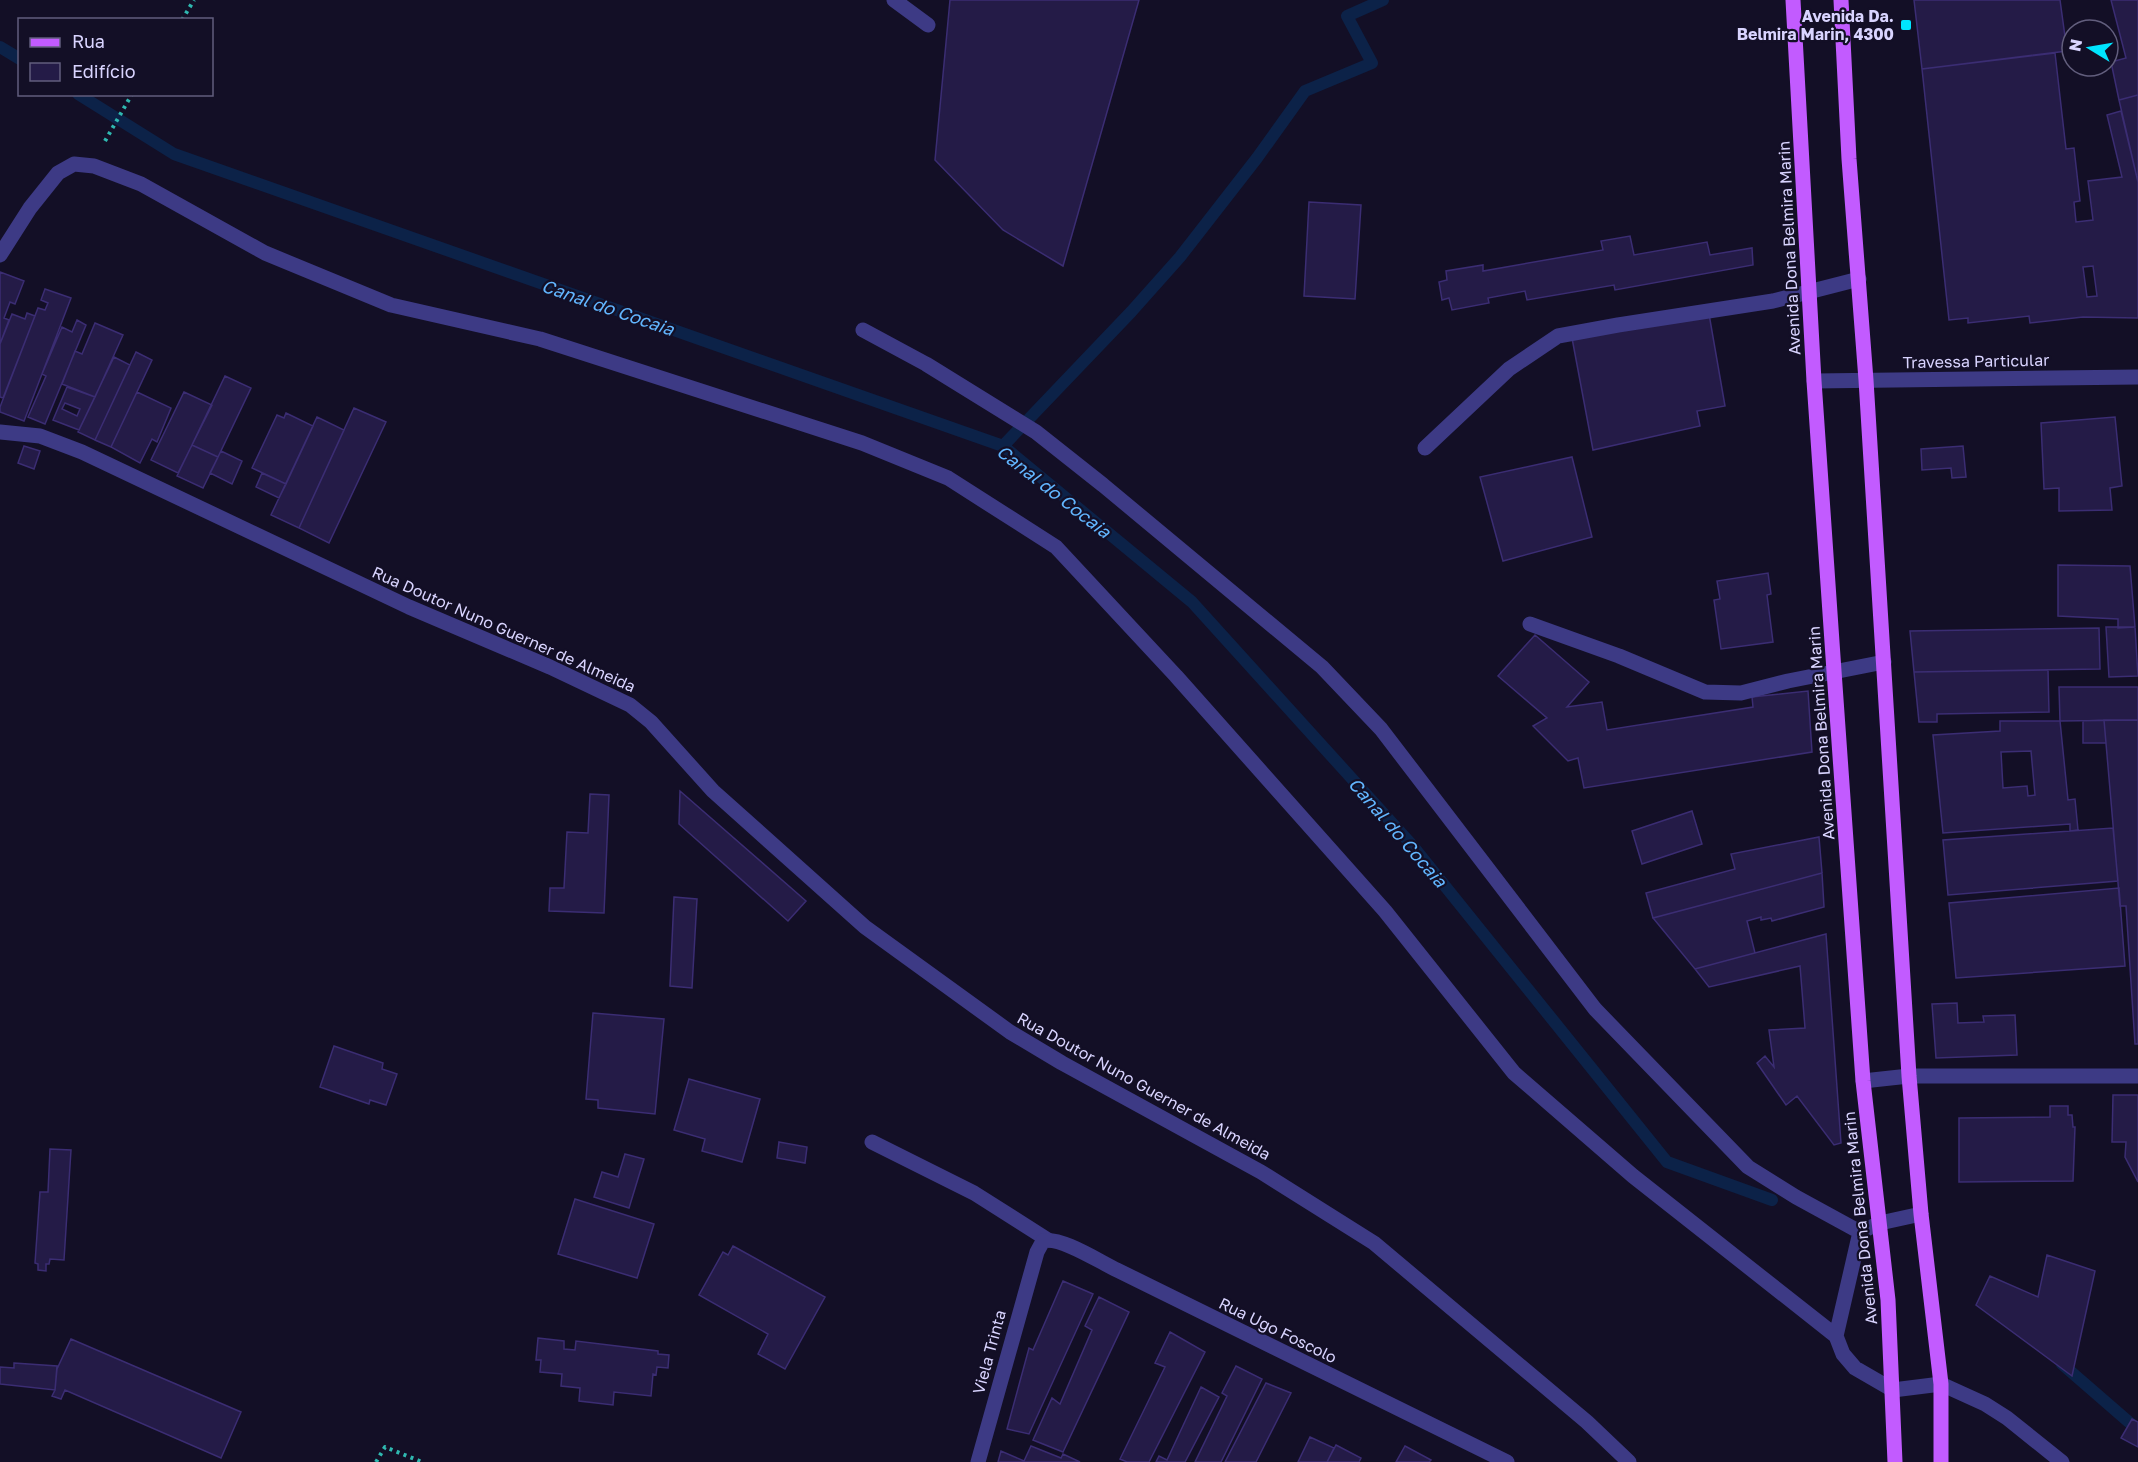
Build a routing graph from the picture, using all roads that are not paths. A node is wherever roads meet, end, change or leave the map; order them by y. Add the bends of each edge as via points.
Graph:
1 (894, 0) edge
2 (1794, 0) edge
3 (1841, 0) edge
4 (928, 25) dead end
5 (0, 255) edge
6 (1859, 279) junction
7 (1809, 293) junction
8 (863, 330) dead end
9 (2138, 377) edge
10 (1866, 380) junction
11 (1814, 381) junction
12 (0, 432) edge
13 (1425, 448) dead end
14 (1530, 624) dead end
15 (1884, 662) junction
16 (1834, 671) junction
17 (1909, 1076) junction
18 (2138, 1076) edge
19 (1863, 1081) junction
20 (872, 1142) dead end
21 (1921, 1214) junction
22 (1880, 1223) junction
23 (1860, 1232) junction
24 (1048, 1240) junction
25 (1836, 1336) junction
26 (1941, 1384) junction
27 (1893, 1390) junction
28 (978, 1462) edge
29 (1507, 1462) edge
30 (1629, 1462) edge
31 (1895, 1462) edge
32 (1941, 1462) edge
33 (2062, 1462) edge

1 - 4 street
2 - 7 main road, Avenida Dona Belmira Marin
3 - 6 main road
5 - 25 street via 58,173 74,164 94,166 141,184 266,253 391,305 540,339 862,444 948,478 1056,547 1385,911 1514,1073 1633,1176
6 - 7 street
6 - 10 main road
7 - 11 main road, Avenida Dona Belmira Marin
7 - 13 street via 1558,336 1509,369
8 - 23 street via 1036,432 1322,667 1381,729 1603,1017 1748,1167
9 - 10 street, Travessa Particular
10 - 11 street, Travessa Particular
10 - 15 main road
11 - 16 main road, Avenida Dona Belmira Marin
12 - 30 street, Rua Doutor Nuno Guerner de Almeida via 40,436 82,452 388,597 630,705 651,722 713,791 865,927 1010,1032 1261,1172 1374,1243
14 - 16 street via 1705,692 1741,693
15 - 16 street
15 - 17 main road
16 - 19 main road, Avenida Dona Belmira Marin
17 - 18 street
17 - 19 street
17 - 21 main road
19 - 22 main road, Avenida Dona Belmira Marin
20 - 24 street, Rua Ugo Foscolo via 974,1193
21 - 22 street
21 - 26 main road
22 - 23 street
22 - 27 main road, Avenida Dona Belmira Marin
23 - 25 street
24 - 28 street, Viela Trinta via 1043,1241 1037,1252
24 - 29 street, Rua Ugo Foscolo via 1086,1255
25 - 27 street via 1843,1354 1855,1368
26 - 27 street
26 - 32 main road
26 - 33 street via 2007,1418
27 - 31 main road, Avenida Dona Belmira Marin

